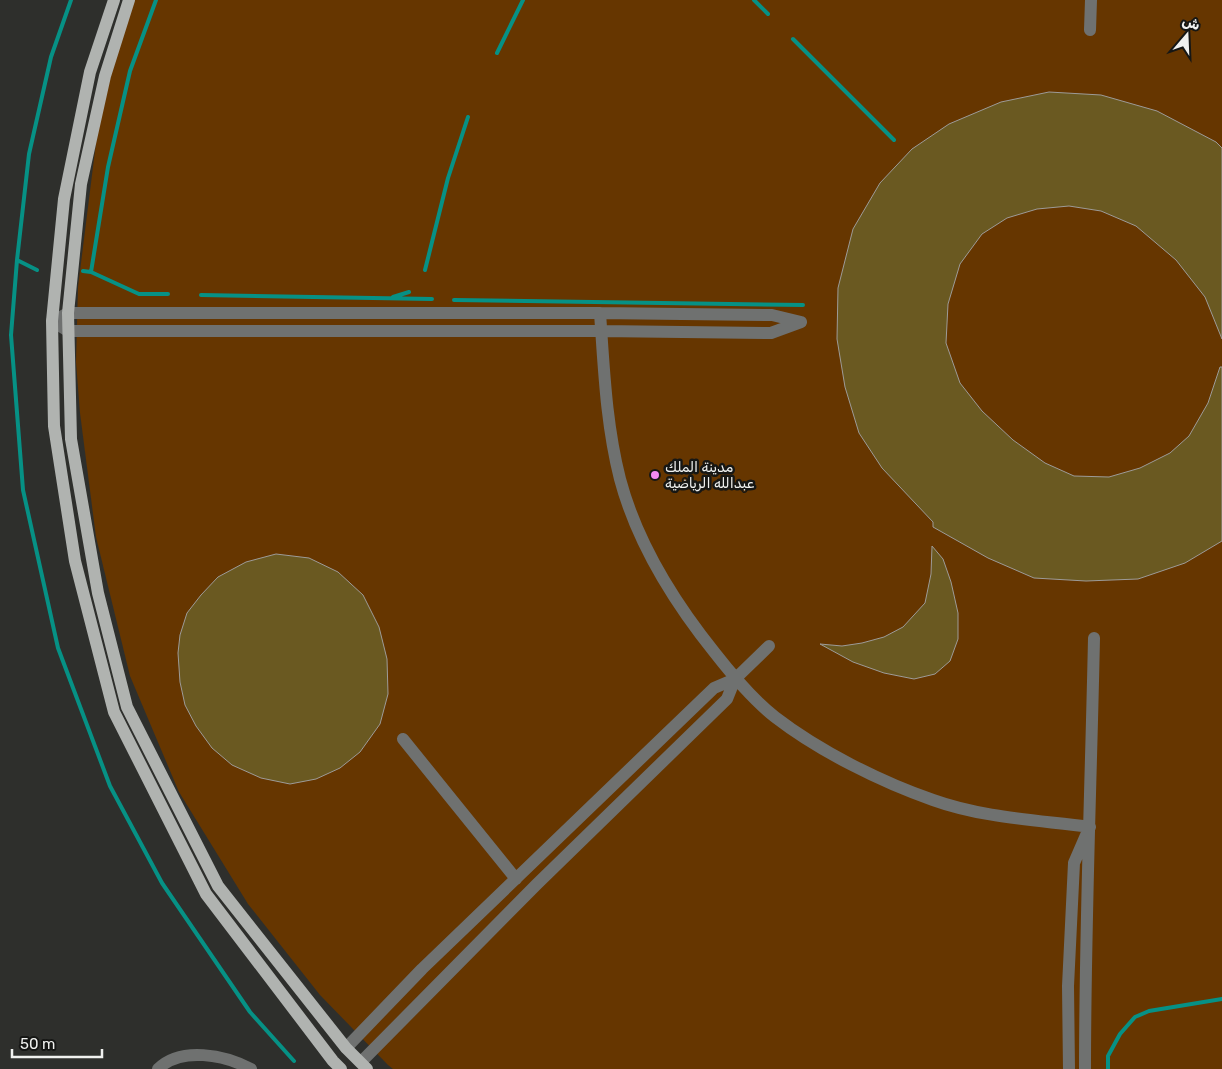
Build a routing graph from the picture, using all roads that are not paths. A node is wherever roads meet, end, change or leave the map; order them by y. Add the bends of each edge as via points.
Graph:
1 (114, 0) edge
2 (129, 0) edge
3 (1091, 0) edge
4 (1090, 30) dead end
5 (68, 313) junction
6 (600, 313) junction
7 (52, 321) junction
8 (68, 331) junction
9 (601, 331) junction
10 (1094, 638) dead end
11 (769, 646) dead end
12 (735, 679) junction
13 (403, 739) dead end
14 (1090, 827) junction
15 (516, 879) junction
16 (346, 1048) junction
17 (333, 1066) edge
18 (361, 1067) edge
19 (158, 1069) edge
20 (251, 1069) edge
21 (1069, 1069) edge
22 (1085, 1069) edge

1 - 7 main road via 90,72 64,198
2 - 5 main road via 105,76 81,184
3 - 4 street
5 - 6 street
5 - 7 street
5 - 8 main road
6 - 9 street
6 - 9 street via 772,315 801,322 771,333
7 - 8 street
7 - 17 main road via 54,426 75,561 114,712 206,894
8 - 9 street
8 - 16 main road via 71,439 98,593 127,707 218,886
9 - 12 street via 610,432 620,481 638,528 662,578
10 - 14 street
11 - 12 street
12 - 14 street via 775,716 816,744 892,784 934,801 991,815
12 - 15 street via 714,688
12 - 18 street via 726,699 536,884
13 - 15 street
14 - 21 street via 1074,863 1068,986
14 - 22 street
15 - 16 street
16 - 17 main road
16 - 18 main road
19 - 20 street via 165,1062 186,1056 214,1056

